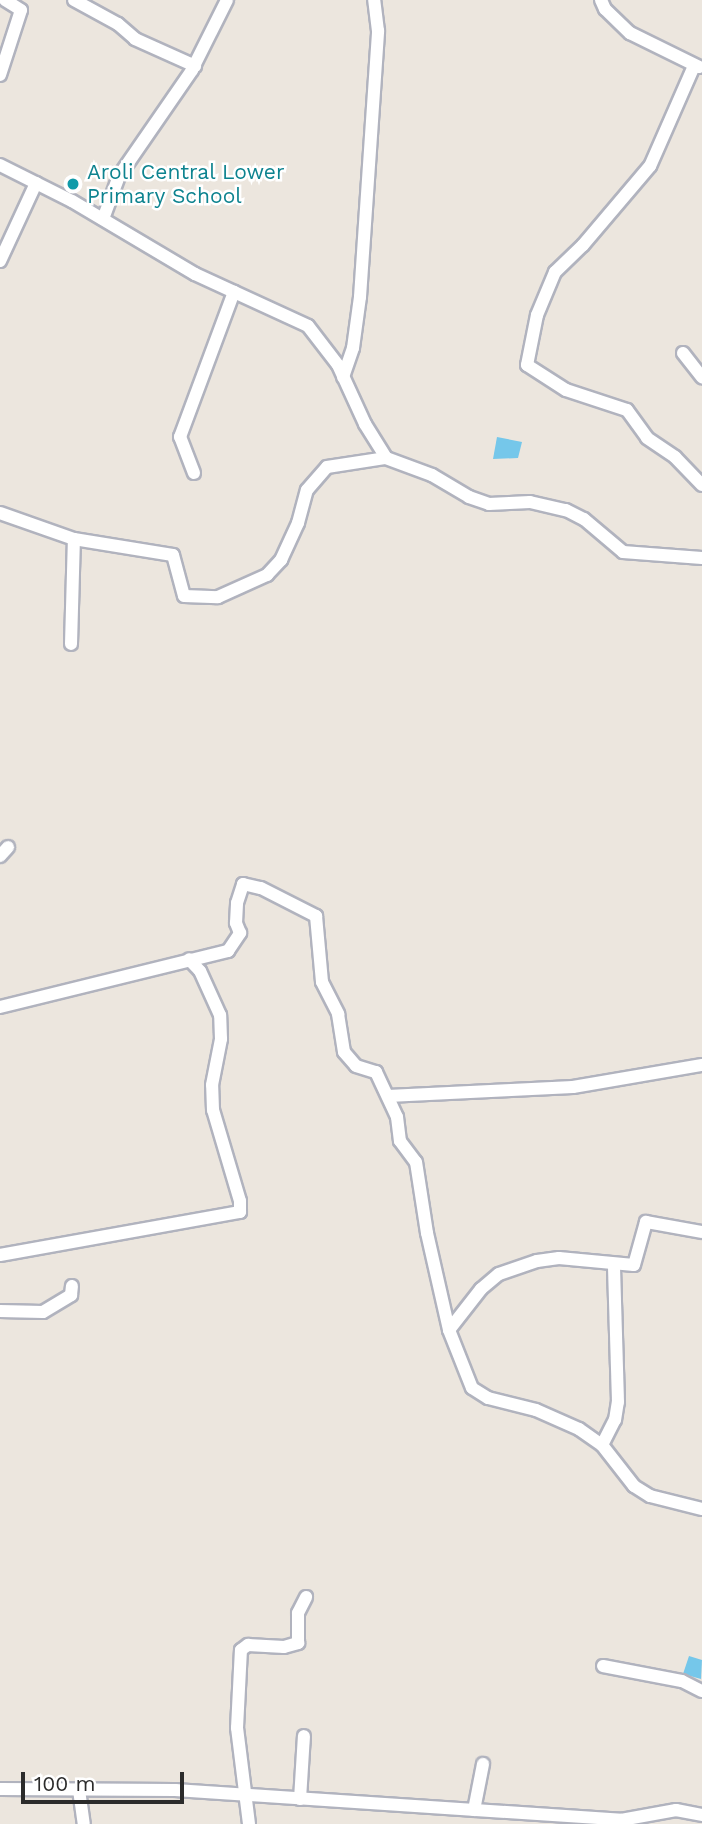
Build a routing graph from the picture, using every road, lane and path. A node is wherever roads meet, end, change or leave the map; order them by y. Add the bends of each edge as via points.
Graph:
1 (5, 0) edge
2 (74, 0) edge
3 (227, 0) edge
4 (374, 0) edge
5 (601, 0) edge
6 (23, 5) edge
7 (195, 66) junction
8 (698, 67) edge
9 (0, 75) edge
10 (0, 165) edge
11 (36, 183) junction
12 (103, 219) junction
13 (0, 261) edge
14 (234, 292) junction
15 (683, 353) dead end
16 (343, 377) junction
17 (702, 377) edge
18 (386, 458) junction
19 (194, 474) dead end
20 (702, 485) edge
21 (0, 513) edge
22 (74, 539) junction
23 (702, 558) edge
24 (71, 644) dead end
25 (188, 959) junction
26 (0, 1007) edge
27 (702, 1065) edge
28 (388, 1096) junction
29 (702, 1232) edge
30 (0, 1255) edge
31 (614, 1265) junction
32 (72, 1286) dead end
33 (0, 1311) edge
34 (449, 1330) junction
35 (602, 1445) junction
36 (702, 1509) edge
37 (306, 1597) dead end
38 (603, 1666) dead end
39 (702, 1691) edge
40 (304, 1736) dead end
41 (483, 1764) dead end
42 (0, 1789) edge
43 (79, 1790) junction
44 (243, 1795) junction
45 (300, 1798) junction
46 (474, 1810) junction
47 (702, 1815) edge
48 (640, 1820) edge
49 (85, 1824) edge
50 (249, 1824) edge

1 - 6 street
2 - 7 street via 135,38
3 - 7 street
4 - 16 street via 378,31 360,297 353,348
5 - 8 street via 631,33
6 - 9 street
7 - 12 street via 119,176
8 - 20 street via 650,166 555,272 537,315 527,365 565,390 627,410 647,438 675,457
10 - 11 street
11 - 12 street
11 - 13 street
12 - 14 street
14 - 16 street via 308,326
14 - 19 street via 180,436
15 - 17 street
16 - 18 street
18 - 22 street via 327,467 307,490 281,560 267,575 218,597 184,596 173,555
18 - 23 street via 489,504 530,502 566,510 623,552
21 - 22 street
22 - 24 street
25 - 26 street
25 - 28 street via 228,951 236,942 240,933 237,903 243,884 317,916 322,982 338,1014 344,1052 356,1066 376,1072
25 - 30 street via 200,971 220,1015 213,1110 240,1212
27 - 28 street via 573,1087
28 - 34 street via 400,1140 416,1162
29 - 31 street via 646,1222 639,1259 634,1265
31 - 34 street via 559,1258 499,1273
31 - 35 street via 618,1402
32 - 33 street via 71,1295 43,1312
34 - 35 street via 478,1394 536,1410
35 - 36 street via 634,1486 650,1496
37 - 44 street via 298,1613 298,1643 248,1645 241,1650 237,1728
38 - 39 street via 682,1681
40 - 45 street
41 - 46 street
42 - 43 street
43 - 44 street
43 - 49 street
44 - 45 street
44 - 50 street
45 - 46 street
46 - 48 street
47 - 48 street via 676,1810

